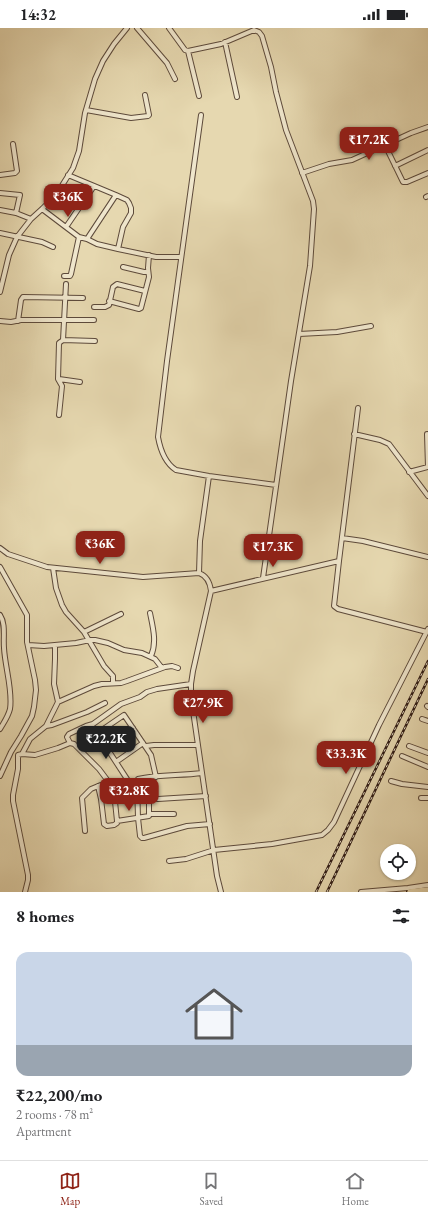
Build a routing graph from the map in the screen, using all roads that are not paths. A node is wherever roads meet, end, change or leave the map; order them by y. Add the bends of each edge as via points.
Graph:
1 (127, 28) edge
2 (137, 28) edge
3 (169, 28) edge
4 (226, 42) junction
5 (188, 51) junction
6 (175, 79) dead end
7 (145, 96) dead end
8 (199, 96) dead end
9 (237, 97) dead end
10 (86, 110) junction
11 (201, 115) dead end
12 (428, 127) edge
13 (13, 144) dead end
14 (385, 144) junction
15 (428, 150) edge
16 (395, 166) junction
17 (302, 173) junction
18 (428, 173) edge
19 (0, 174) edge
20 (68, 175) junction
21 (94, 186) junction
22 (0, 193) edge
23 (116, 195) junction
24 (42, 209) junction
25 (0, 210) edge
26 (16, 213) junction
27 (31, 219) junction
28 (66, 227) junction
29 (0, 233) edge
30 (17, 237) junction
31 (79, 237) junction
32 (87, 239) junction
33 (53, 248) dead end
34 (118, 249) junction
35 (149, 256) junction
36 (181, 256) junction
37 (123, 268) dead end
38 (148, 272) junction
39 (64, 276) dead end
40 (66, 284) dead end
41 (146, 291) junction
42 (0, 292) edge
43 (66, 297) junction
44 (83, 298) dead end
45 (110, 301) junction
46 (94, 307) dead end
47 (65, 320) junction
48 (94, 320) dead end
49 (0, 321) edge
50 (18, 321) junction
51 (371, 326) dead end
52 (299, 334) junction
53 (63, 340) junction
54 (95, 342) dead end
55 (58, 379) junction
56 (80, 382) dead end
57 (358, 408) dead end
58 (59, 415) dead end
59 (354, 434) junction
60 (427, 434) dead end
61 (409, 472) junction
62 (209, 476) junction
63 (276, 485) junction
64 (428, 496) edge
65 (342, 538) junction
66 (0, 548) edge
67 (428, 557) edge
68 (339, 561) junction
69 (0, 567) edge
70 (52, 568) junction
71 (199, 573) junction
72 (263, 578) junction
73 (211, 591) junction
74 (150, 613) dead end
75 (0, 614) edge
76 (121, 614) dead end
77 (427, 631) edge
78 (84, 632) junction
79 (90, 640) junction
80 (55, 645) junction
81 (28, 646) junction
82 (2, 648) edge
83 (151, 656) junction
84 (162, 668) junction
85 (178, 668) dead end
86 (113, 683) junction
87 (191, 684) junction
88 (58, 702) junction
89 (106, 703) dead end
90 (422, 719) dead end
91 (428, 721) edge
92 (46, 726) junction
93 (0, 728) edge
94 (133, 728) junction
95 (97, 733) junction
96 (70, 743) junction
97 (144, 745) junction
98 (198, 745) junction
99 (106, 746) junction
100 (409, 746) dead end
101 (77, 747) junction
102 (428, 753) edge
103 (22, 754) junction
104 (402, 756) dead end
105 (116, 762) junction
106 (428, 767) edge
107 (202, 773) junction
108 (0, 776) edge
109 (156, 777) junction
110 (127, 778) dead end
111 (150, 778) junction
112 (391, 781) dead end
113 (108, 782) junction
114 (98, 786) junction
115 (428, 787) edge
116 (206, 796) junction
117 (420, 798) dead end
118 (428, 798) edge
119 (158, 799) dead end
120 (150, 814) junction
121 (174, 814) dead end
122 (138, 818) junction
123 (117, 821) junction
124 (210, 824) junction
125 (85, 831) dead end
126 (214, 851) junction
127 (169, 861) dead end
128 (428, 885) edge
129 (428, 890) edge
130 (25, 892) edge
131 (222, 892) edge
132 (361, 892) edge
133 (410, 892) edge

1 - 10 street via 103,61
2 - 6 street via 167,63
3 - 5 street
4 - 5 street
4 - 9 street
4 - 17 street via 254,30 261,34 286,130
5 - 8 street
7 - 10 street via 148,116 131,118
10 - 20 street via 79,151
11 - 36 street
12 - 14 street
13 - 19 street via 17,171
14 - 16 street
14 - 17 street via 352,160
15 - 16 street
16 - 18 street via 404,182
17 - 52 street via 314,209 310,266
20 - 21 street
20 - 24 street via 56,195
21 - 23 street
21 - 28 street
22 - 26 street via 20,195
23 - 32 street
23 - 34 street via 127,200 131,210 123,227
24 - 27 street
24 - 28 street
25 - 26 street
26 - 27 street
27 - 30 street
28 - 31 street
29 - 30 street
30 - 33 street via 42,242
30 - 42 street via 9,255
31 - 32 street
31 - 39 street via 71,274
32 - 34 street
34 - 35 street
35 - 36 street
35 - 38 street
36 - 62 street via 158,436 171,467 181,472
37 - 38 street
38 - 41 street
40 - 43 street
41 - 45 street via 117,284 113,287
41 - 45 street via 140,309
43 - 44 street
43 - 47 street
43 - 50 street via 23,297
45 - 46 street via 107,306
47 - 48 street
47 - 50 street
47 - 53 street
49 - 50 street
51 - 52 street via 338,332
52 - 63 street
53 - 54 street
53 - 55 street via 59,343
55 - 56 street
55 - 58 street via 62,386
57 - 59 street
59 - 61 street via 389,444
59 - 65 street
60 - 61 street via 428,467
61 - 64 street
62 - 63 street
62 - 71 street via 200,541
63 - 72 street
65 - 67 street
65 - 68 street
66 - 70 street via 8,554
68 - 72 street
68 - 77 street via 334,604 336,608
69 - 81 street via 27,615
70 - 71 street via 143,578
70 - 78 street via 62,605
71 - 73 street via 206,576
72 - 73 street
73 - 87 street
74 - 83 street via 154,636
75 - 82 street via 4,623
76 - 78 street
77 - 126 street via 398,685 334,822 325,833 316,837
78 - 79 street
79 - 80 street
79 - 83 street
79 - 86 street via 104,666 113,676
80 - 81 street
80 - 88 street via 54,684
81 - 108 street via 36,685 34,707
82 - 93 street via 11,701 7,719
83 - 84 street
84 - 85 street
84 - 86 street via 127,681
86 - 88 street via 94,686
87 - 96 street via 151,690 121,704 92,725 68,736
87 - 98 street
88 - 92 street
89 - 92 street
90 - 91 street
92 - 103 street via 30,739
94 - 95 street via 123,715
94 - 97 street
94 - 99 street
95 - 99 street
95 - 101 street
96 - 101 street
96 - 103 street via 41,753
97 - 98 street
97 - 105 street
97 - 109 street via 152,757
98 - 107 street
99 - 105 street
100 - 102 street
101 - 113 street
103 - 130 street via 18,757 12,801 28,875
104 - 106 street
105 - 110 street
107 - 109 street
107 - 116 street
109 - 111 street
111 - 120 street
111 - 122 street via 137,780
112 - 115 street
113 - 114 street
113 - 123 street via 114,792
114 - 123 street via 104,824 114,825
114 - 125 street via 82,798
116 - 119 street
116 - 124 street
117 - 118 street
120 - 121 street
120 - 122 street via 148,817
122 - 123 street
122 - 124 street via 142,838 187,826
124 - 126 street
126 - 127 street
126 - 131 street
128 - 132 street
129 - 133 main road

